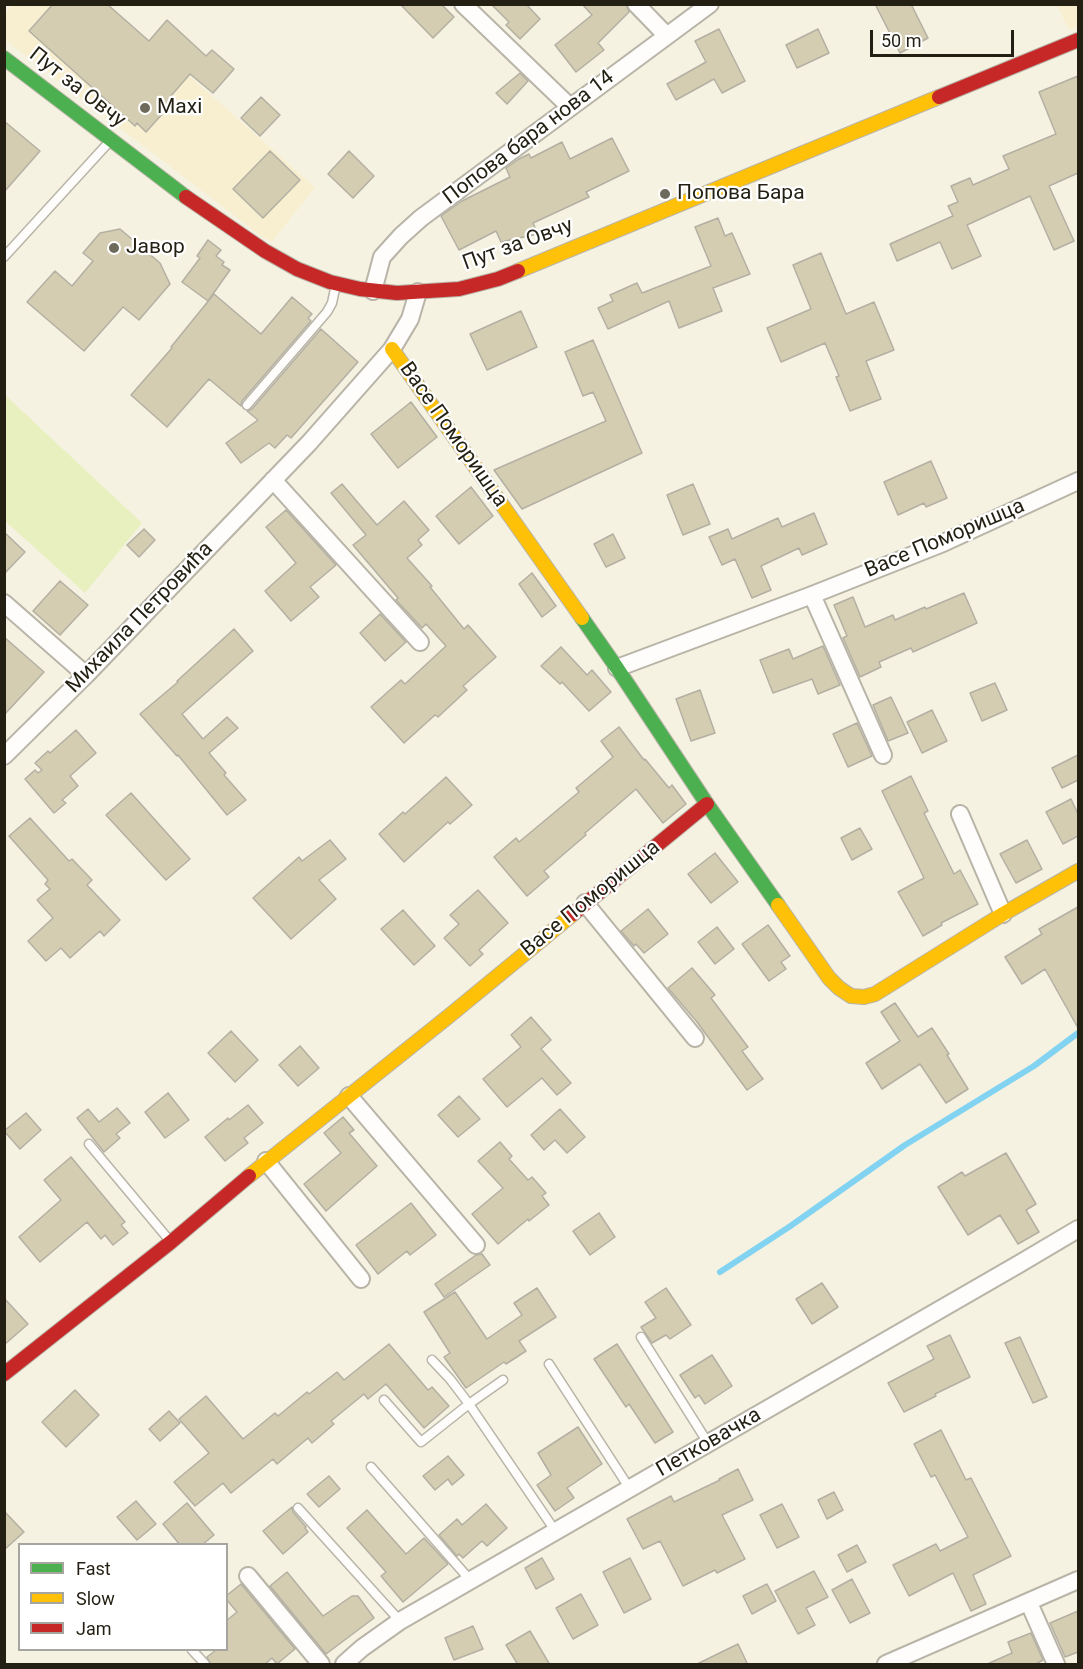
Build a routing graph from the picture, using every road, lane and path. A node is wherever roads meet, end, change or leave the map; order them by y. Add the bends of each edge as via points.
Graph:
1 (463, 4) edge
2 (636, 4) edge
3 (710, 4) edge
4 (666, 35) junction
5 (1078, 40) edge
6 (4, 58) edge
7 (570, 107) junction
8 (110, 140) junction
9 (4, 257) edge
10 (336, 284) junction
11 (373, 291) junction
12 (418, 292) junction
13 (392, 349) junction
14 (247, 405) dead end
15 (273, 480) junction
16 (1078, 481) edge
17 (812, 595) junction
18 (4, 603) edge
19 (420, 642) dead end
20 (617, 668) junction
21 (86, 675) junction
22 (883, 755) dead end
23 (4, 756) edge
24 (707, 804) junction
25 (960, 814) dead end
26 (1078, 871) edge
27 (585, 903) junction
28 (1003, 914) junction
29 (695, 1038) dead end
30 (349, 1096) junction
31 (89, 1144) dead end
32 (266, 1161) junction
33 (1078, 1229) edge
34 (171, 1242) junction
35 (476, 1245) dead end
36 (361, 1279) dead end
37 (641, 1337) dead end
38 (432, 1360) dead end
39 (549, 1364) dead end
40 (4, 1374) edge
41 (503, 1380) dead end
42 (384, 1400) dead end
43 (469, 1404) junction
44 (708, 1443) junction
45 (371, 1467) dead end
46 (630, 1489) junction
47 (298, 1508) dead end
48 (556, 1532) junction
49 (249, 1576) dead end
50 (1078, 1580) edge
51 (471, 1581) junction
52 (1029, 1603) junction
53 (400, 1621) junction
54 (193, 1651) edge
55 (205, 1665) edge
56 (321, 1665) edge
57 (344, 1665) edge
58 (886, 1665) edge
59 (1056, 1665) edge

1 - 7 street
2 - 4 street
3 - 4 street, Попова бара нова 14
4 - 7 street, Попова бара нова 14
5 - 12 street, Пут за Овчу via 516,272 480,285
6 - 8 street, Пут за Овчу
7 - 11 street, Попова бара нова 14 via 401,236 382,257
8 - 9 lane
8 - 10 street, Пут за Овчу via 265,251
10 - 11 street, Пут за Овчу
10 - 14 lane via 327,312
11 - 12 street, Пут за Овчу
12 - 13 street, Михаила Петровића via 410,319
13 - 15 street, Михаила Петровића
13 - 20 street, Васе Поморишца
15 - 19 street
15 - 21 street, Михаила Петровића
16 - 17 street, Васе Поморишца via 943,543
17 - 20 street, Васе Поморишца
17 - 22 street
18 - 21 street
20 - 24 street, Васе Поморишца
21 - 23 street, Михаила Петровића
24 - 27 street, Васе Поморишца
24 - 28 street via 829,978 851,996 876,994
25 - 28 street
26 - 28 street
27 - 29 street
27 - 30 street, Васе Поморишца
30 - 32 street, Васе Поморишца
30 - 35 street
31 - 34 lane
32 - 34 street, Васе Поморишца
32 - 36 street
33 - 44 street, Петковачка
34 - 40 street, Васе Поморишца
37 - 44 lane
38 - 43 lane
39 - 46 lane
41 - 43 lane
42 - 43 lane via 421,1442
43 - 48 lane
44 - 46 street, Петковачка
45 - 51 lane
46 - 48 street, Петковачка
47 - 53 lane
48 - 51 street, Петковачка
49 - 56 street
50 - 52 street
51 - 53 street, Петковачка
52 - 58 street
52 - 59 street
53 - 57 street, Петковачка
54 - 55 lane

